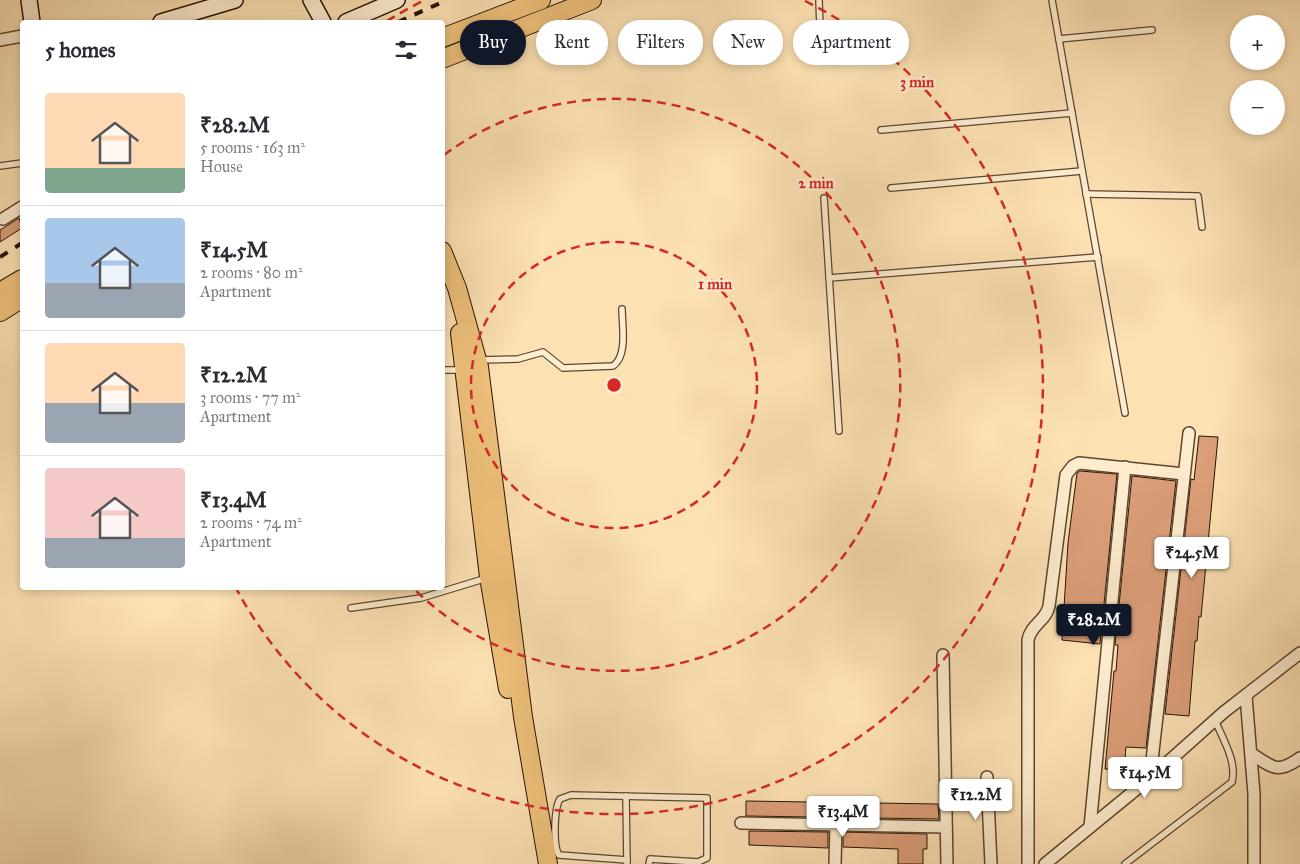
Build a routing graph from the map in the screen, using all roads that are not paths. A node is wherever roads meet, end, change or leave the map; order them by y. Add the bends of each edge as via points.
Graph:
1 (29, 0) edge
2 (311, 0) edge
3 (397, 0) edge
4 (541, 0) edge
5 (592, 0) edge
6 (819, 0) edge
7 (1052, 0) edge
8 (227, 1) edge
9 (32, 20) edge
10 (167, 20) edge
11 (322, 20) edge
12 (351, 20) edge
13 (820, 20) edge
14 (1152, 30) dead end
15 (20, 36) edge
16 (445, 37) edge
17 (1059, 38) junction
18 (0, 40) edge
19 (445, 58) edge
20 (1072, 113) junction
21 (881, 130) dead end
22 (20, 163) edge
23 (0, 166) edge
24 (1082, 171) junction
25 (891, 188) dead end
26 (1086, 194) junction
27 (824, 198) dead end
28 (20, 208) edge
29 (3, 219) dead end
30 (1202, 227) dead end
31 (1098, 257) junction
32 (445, 258) edge
33 (829, 278) junction
34 (20, 281) edge
35 (445, 289) edge
36 (0, 293) edge
37 (20, 298) edge
38 (622, 309) dead end
39 (0, 310) edge
40 (466, 366) junction
41 (445, 370) edge
42 (1125, 413) dead end
43 (839, 431) dead end
44 (1189, 433) dead end
45 (1125, 467) junction
46 (1184, 474) junction
47 (489, 577) junction
48 (351, 608) dead end
49 (1300, 653) edge
50 (943, 655) dead end
51 (1243, 698) junction
52 (1215, 720) junction
53 (1252, 754) junction
54 (1300, 758) edge
55 (987, 777) dead end
56 (1150, 778) junction
57 (626, 796) junction
58 (741, 823) dead end
59 (836, 825) junction
60 (1090, 827) junction
61 (946, 828) junction
62 (627, 862) edge
63 (538, 864) edge
64 (548, 864) edge
65 (649, 864) edge
66 (836, 864) edge
67 (947, 864) edge
68 (991, 864) edge
69 (1028, 864) edge
70 (1045, 864) edge
71 (1125, 864) edge
72 (1254, 864) edge

1 - 9 main road
2 - 11 main road
3 - 12 main road
4 - 16 main road
5 - 19 main road
6 - 13 lane
7 - 17 lane
8 - 10 main road
14 - 17 lane
15 - 18 street
17 - 20 lane
20 - 21 lane
20 - 24 lane
22 - 23 lane
24 - 25 lane
24 - 26 lane
26 - 30 lane via 1198,196
26 - 31 lane
27 - 33 lane
28 - 29 street
31 - 33 lane
31 - 42 lane
32 - 40 main road via 457,288
33 - 43 lane
34 - 36 highway
35 - 40 main road via 460,333
37 - 39 highway
38 - 40 lane via 621,358 613,366 564,368 543,352
40 - 41 lane
40 - 47 main road
40 - 64 main road
44 - 46 street
45 - 46 street
45 - 60 street
45 - 69 street via 1079,463 1066,475 1049,606 1044,619 1032,628 1028,640
46 - 56 street
47 - 48 lane via 421,598
47 - 63 main road
49 - 51 street
50 - 61 street
51 - 52 street
51 - 53 street
52 - 56 street
52 - 71 lane via 1232,760 1232,782
53 - 54 street via 1277,769
53 - 72 street
55 - 68 street
56 - 60 street
57 - 62 lane
57 - 62 lane via 571,795 560,799 556,810 556,846 559,855 566,857
57 - 65 lane via 699,796 709,802 707,858 698,862 650,859
58 - 59 street
59 - 61 street
59 - 66 street
60 - 70 street
61 - 67 street

